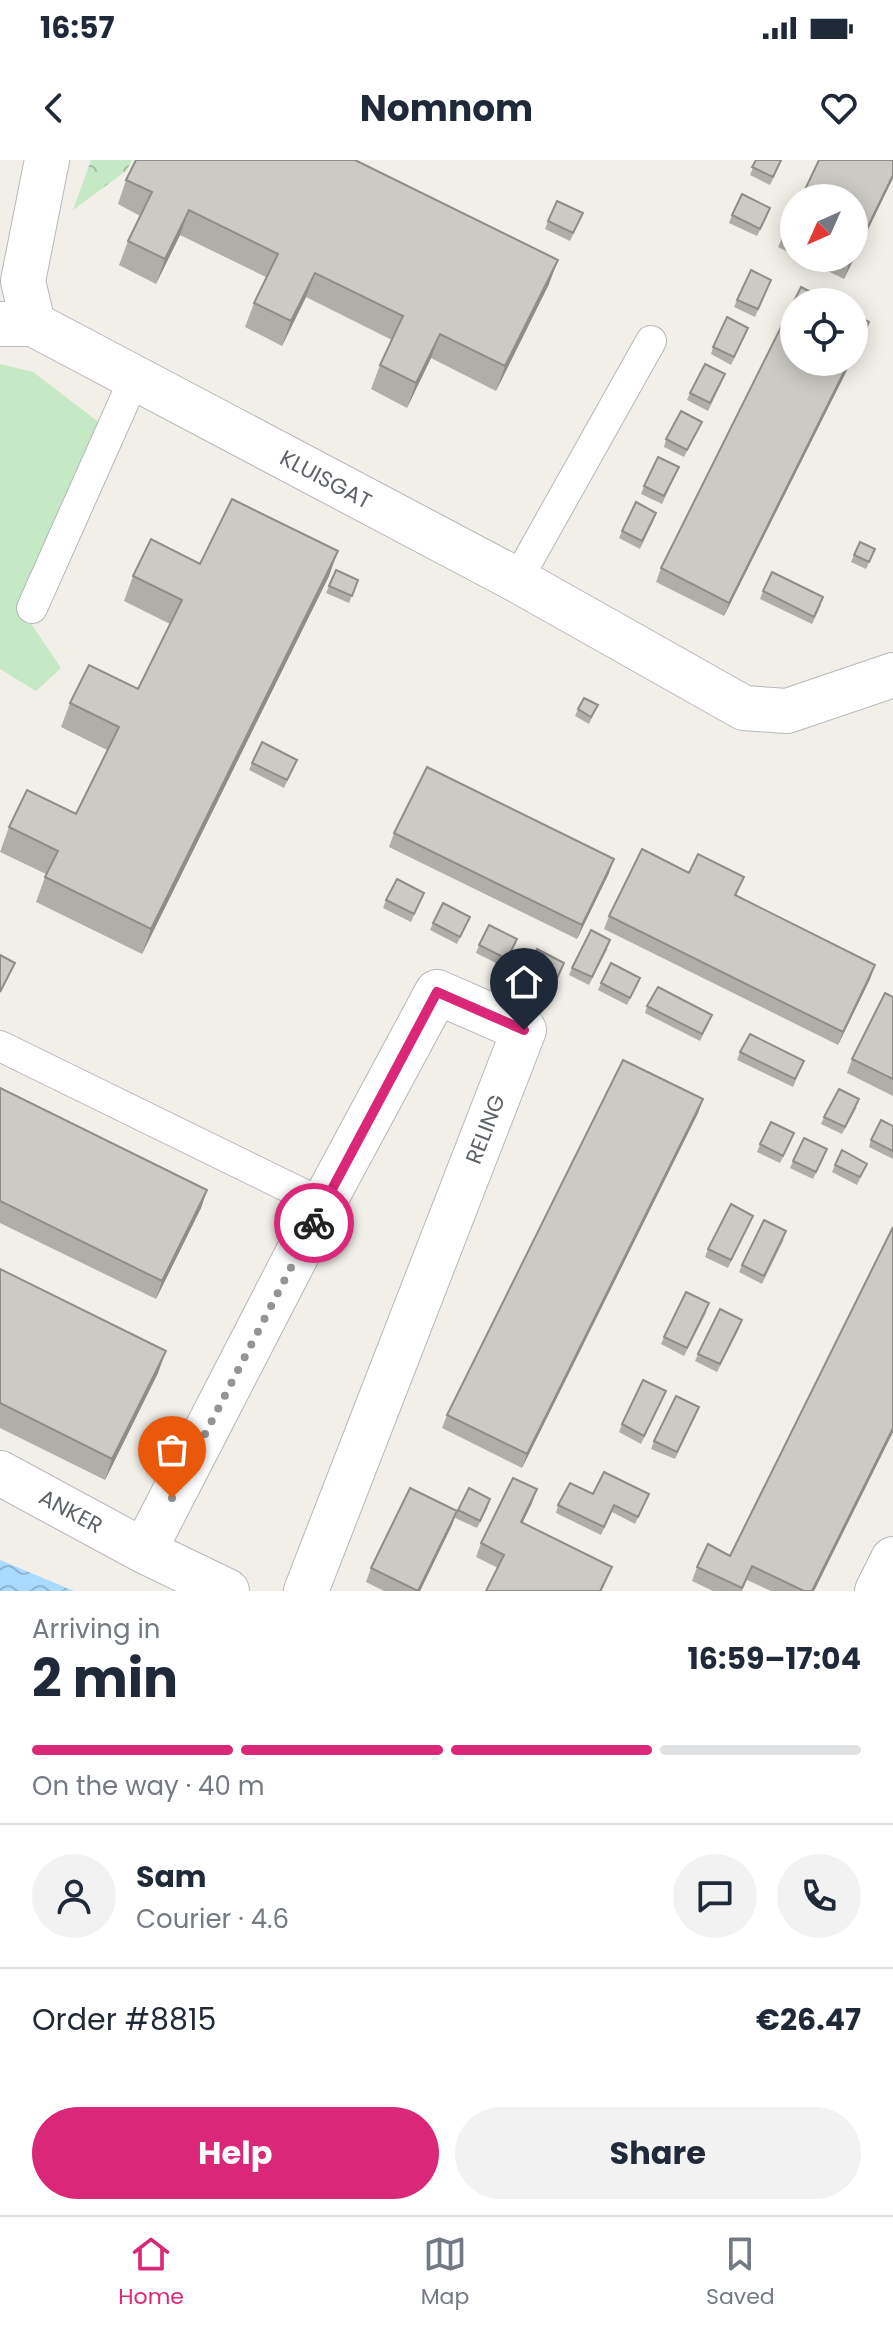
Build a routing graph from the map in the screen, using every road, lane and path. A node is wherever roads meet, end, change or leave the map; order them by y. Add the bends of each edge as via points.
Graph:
1 (47, 160) edge
2 (16, 324) edge
3 (651, 341) dead end
4 (135, 377) junction
5 (517, 580) junction
6 (32, 608) dead end
7 (893, 675) edge
8 (0, 1046) edge
9 (323, 1204) junction
10 (0, 1473) edge
11 (144, 1551) junction
12 (893, 1559) edge
13 (227, 1591) edge
14 (306, 1591) edge
15 (877, 1591) edge

1 - 2 street, KLUISGAT
2 - 4 street, KLUISGAT
3 - 5 lane
4 - 5 street, KLUISGAT
4 - 6 lane
5 - 7 street, KLUISGAT via 744,708 787,711
8 - 9 lane
9 - 11 street, RELING
9 - 14 street, RELING via 437,992 524,1030
10 - 11 street, ANKER
11 - 13 street, ANKER
12 - 15 street

